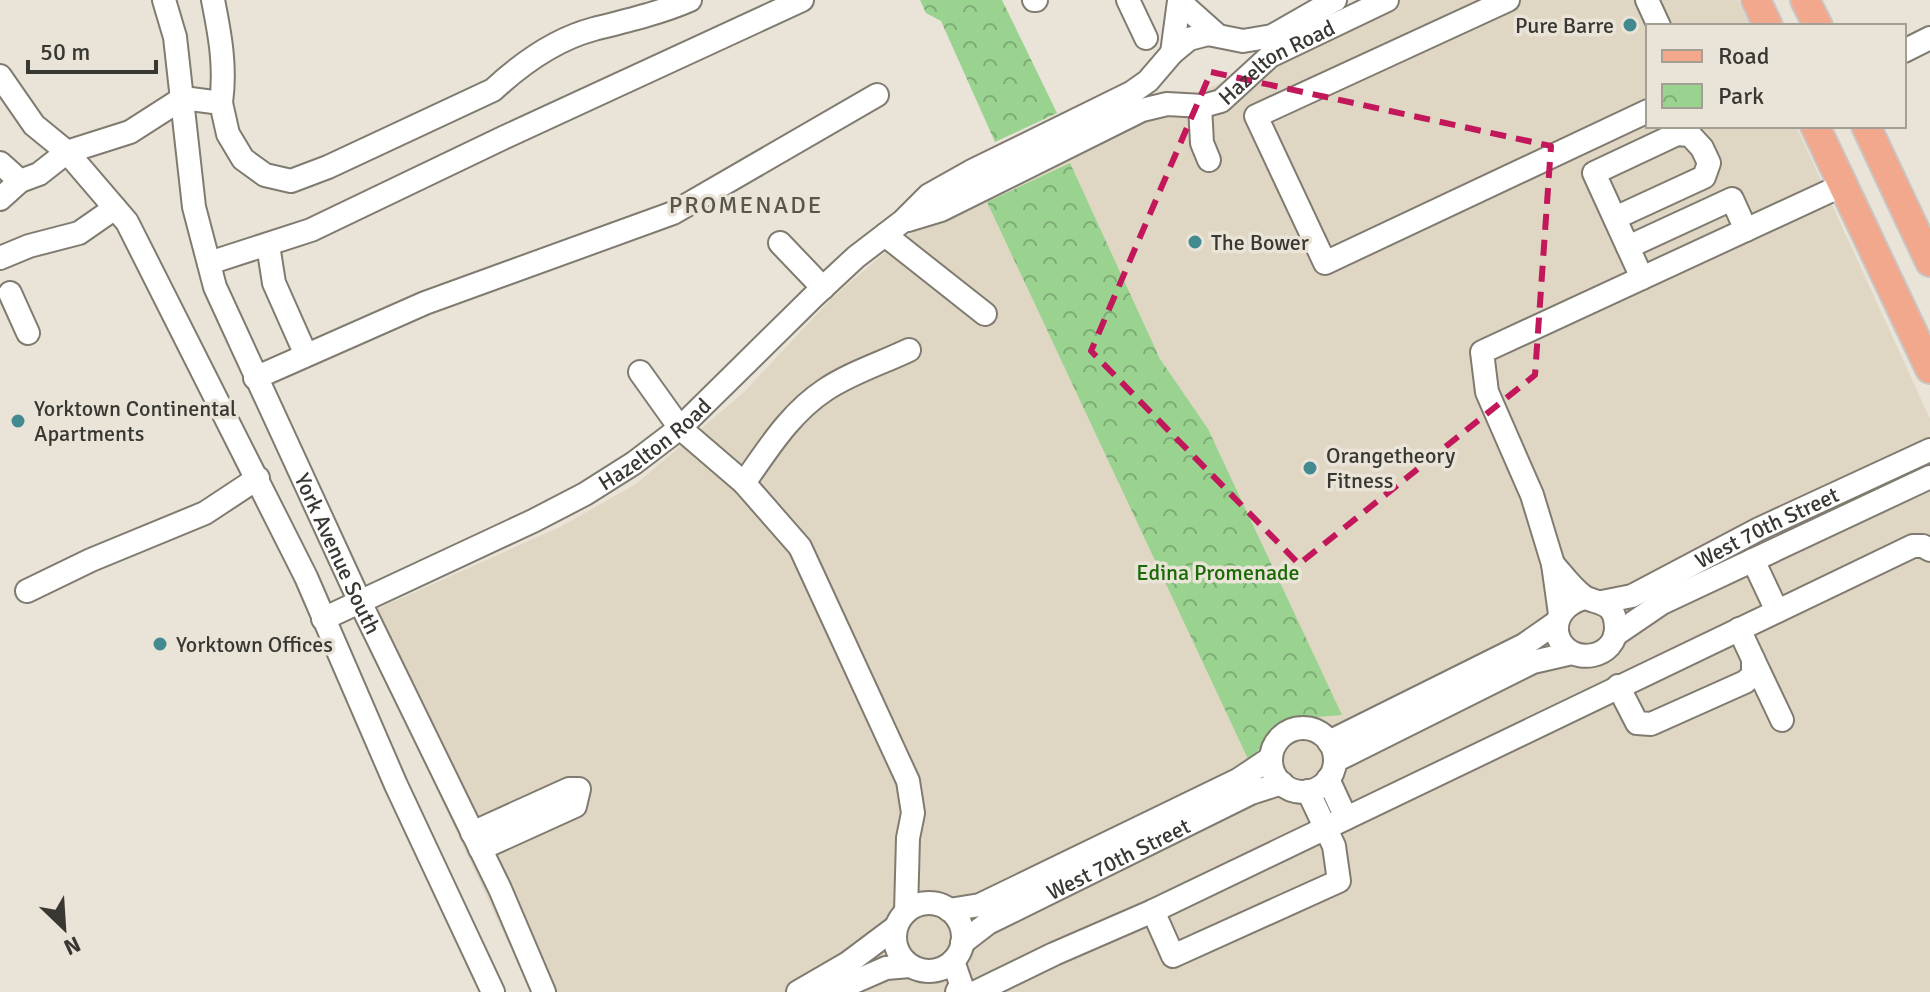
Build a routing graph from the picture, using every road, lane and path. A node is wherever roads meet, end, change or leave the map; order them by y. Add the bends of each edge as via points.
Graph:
1 (164, 0) edge
2 (213, 0) edge
3 (690, 0) edge
4 (802, 0) edge
5 (1128, 0) edge
6 (1178, 0) edge
7 (1335, 0) edge
8 (1387, 0) edge
9 (1508, 0) edge
10 (1647, 0) edge
11 (1756, 0) edge
12 (1805, 0) edge
13 (1480, 6) edge
14 (1658, 24) edge
15 (1767, 24) edge
16 (1817, 24) edge
17 (1221, 36) junction
18 (1146, 38) dead end
19 (1930, 38) edge
20 (1906, 50) edge
21 (1170, 56) junction
22 (0, 76) edge
23 (1239, 85) junction
24 (877, 95) dead end
25 (183, 98) junction
26 (221, 103) junction
27 (1193, 106) junction
28 (1646, 112) edge
29 (1256, 116) junction
30 (1816, 128) edge
31 (1867, 128) edge
32 (67, 152) junction
33 (1209, 160) dead end
34 (0, 163) edge
35 (20, 181) junction
36 (1843, 185) junction
37 (0, 199) edge
38 (115, 208) junction
39 (1615, 218) junction
40 (903, 221) junction
41 (1746, 230) junction
42 (885, 235) junction
43 (780, 243) dead end
44 (268, 245) junction
45 (1628, 247) junction
46 (0, 258) edge
47 (1930, 262) edge
48 (209, 263) junction
49 (1642, 278) junction
50 (823, 288) junction
51 (10, 293) dead end
52 (985, 314) dead end
53 (28, 333) dead end
54 (909, 350) dead end
55 (306, 355) junction
56 (1930, 369) edge
57 (640, 372) dead end
58 (255, 378) junction
59 (680, 428) junction
60 (1930, 450) edge
61 (1930, 477) edge
62 (258, 478) junction
63 (744, 483) junction
64 (1930, 550) edge
65 (1753, 560) junction
66 (1553, 564) junction
67 (27, 591) dead end
68 (1594, 600) junction
69 (360, 602) junction
70 (1777, 611) junction
71 (1559, 618) junction
72 (323, 619) junction
73 (1739, 629) junction
74 (1615, 635) junction
75 (1572, 653) junction
76 (1753, 659) junction
77 (1618, 686) junction
78 (1782, 720) dead end
79 (1271, 758) junction
80 (1331, 761) junction
81 (1282, 783) junction
82 (1308, 791) junction
83 (1346, 818) junction
84 (1324, 828) junction
85 (908, 838) junction
86 (943, 907) junction
87 (1153, 911) junction
88 (901, 920) junction
89 (957, 952) junction
90 (919, 968) junction
91 (1002, 986) edge
92 (493, 992) edge
93 (544, 992) edge
94 (798, 992) edge
95 (831, 992) edge
96 (939, 992) edge
97 (957, 992) edge
98 (976, 992) edge

1 - 25 street, York Avenue South
2 - 26 street via 224,64
3 - 26 street via 593,29 542,52 493,90 291,181 265,175 243,159 228,134
4 - 44 street via 311,230
5 - 18 street
6 - 17 street
6 - 21 street
7 - 17 street, Hazelton Road via 1272,36 1243,41
8 - 23 street, Hazelton Road via 1270,56
9 - 13 street
10 - 14 street
11 - 15 main road
12 - 16 main road
13 - 29 street
17 - 21 street, Hazelton Road via 1189,39
17 - 23 street via 1242,61
19 - 20 street
21 - 27 street via 1165,70 1168,86 1177,100
21 - 40 street, Hazelton Road via 1131,93 929,195
22 - 32 street, York Avenue South via 34,125
23 - 27 street, Hazelton Road via 1221,101
23 - 29 street
24 - 55 street via 673,213 425,303
25 - 26 street
25 - 32 street via 130,132
25 - 48 street, York Avenue South via 194,207
27 - 33 street
27 - 40 street, Hazelton Road via 1167,104 1142,110 941,210
28 - 29 street via 1325,263
30 - 36 main road
31 - 47 main road
32 - 35 street via 39,174
32 - 38 street, York Avenue South
34 - 35 street
35 - 37 street
36 - 41 street
36 - 56 main road
38 - 46 street via 79,233
38 - 62 street, York Avenue South via 168,299
39 - 39 street via 1594,173 1677,134 1690,135 1709,163 1704,177
39 - 45 street
40 - 42 street, Hazelton Road
41 - 45 street via 1732,199
41 - 49 street
42 - 50 street, Hazelton Road
42 - 52 street
43 - 50 street
44 - 48 street
44 - 55 street via 274,283
45 - 49 street
48 - 58 street, York Avenue South
49 - 66 street via 1482,352 1487,392 1532,495
50 - 59 street, Hazelton Road
51 - 53 street
54 - 63 street via 808,403 782,429
55 - 58 street
57 - 59 street
58 - 69 street, York Avenue South
59 - 63 street
59 - 69 street, Hazelton Road via 585,494
60 - 68 street, West 70th Street via 1759,529 1632,596
61 - 65 street, West 70th Street
62 - 67 street via 205,513
62 - 72 street, York Avenue South
63 - 85 street via 800,547 908,781 913,813
64 - 70 street via 1913,546
65 - 70 street
65 - 74 street, West 70th Street via 1662,603
66 - 68 street
66 - 71 street
68 - 71 street via 1566,606
68 - 74 street via 1614,617
69 - 72 street, Hazelton Road
69 - 93 street, York Avenue South
70 - 73 street
71 - 75 street via 1560,640
71 - 80 street via 1524,645
72 - 92 street, York Avenue South
73 - 76 street
73 - 77 street
74 - 75 street via 1598,655
75 - 80 street via 1533,662
76 - 77 street via 1753,675 1745,682 1651,724 1637,723
76 - 78 street
77 - 83 street
79 - 80 street via 1278,740 1294,729 1314,730
79 - 81 street
79 - 86 street, West 70th Street via 1238,780 980,905
80 - 82 street via 1322,785
80 - 83 street
81 - 82 street
81 - 89 street, West 70th Street via 1251,793 988,923
82 - 84 street
83 - 84 street
84 - 87 street
84 - 87 street via 1334,846 1341,887 1176,962
85 - 86 street via 923,878
85 - 88 street
86 - 88 street via 921,904
86 - 89 street via 958,921
87 - 91 street
88 - 90 street via 897,949
88 - 94 street via 848,963
89 - 90 street via 937,970
89 - 97 street
90 - 95 street via 886,968
90 - 96 street
91 - 98 street

